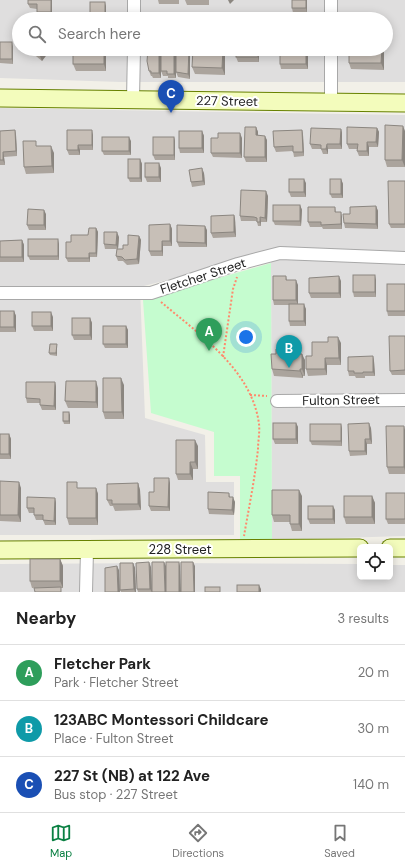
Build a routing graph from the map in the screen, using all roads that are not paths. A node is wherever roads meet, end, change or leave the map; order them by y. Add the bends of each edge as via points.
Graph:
1 (134, 0) edge
2 (331, 0) edge
3 (134, 12) edge
4 (331, 12) edge
5 (134, 56) edge
6 (331, 56) edge
7 (0, 98) edge
8 (133, 99) junction
9 (331, 102) junction
10 (405, 103) edge
11 (405, 258) edge
12 (0, 293) edge
13 (405, 400) edge
14 (277, 401) road end
15 (357, 548) edge
16 (393, 548) edge
17 (405, 548) edge
18 (0, 550) edge
19 (87, 550) junction
20 (86, 592) edge

1 - 3 street
2 - 4 street
5 - 8 street
6 - 9 street
7 - 8 main road, 227 Street
8 - 9 main road, 227 Street
9 - 10 main road, 227 Street
11 - 12 street, Fletcher Street via 280,253 151,293
13 - 14 street, Fulton Street
15 - 19 main road, 228 Street
16 - 17 main road
18 - 19 main road, 228 Street
19 - 20 street

